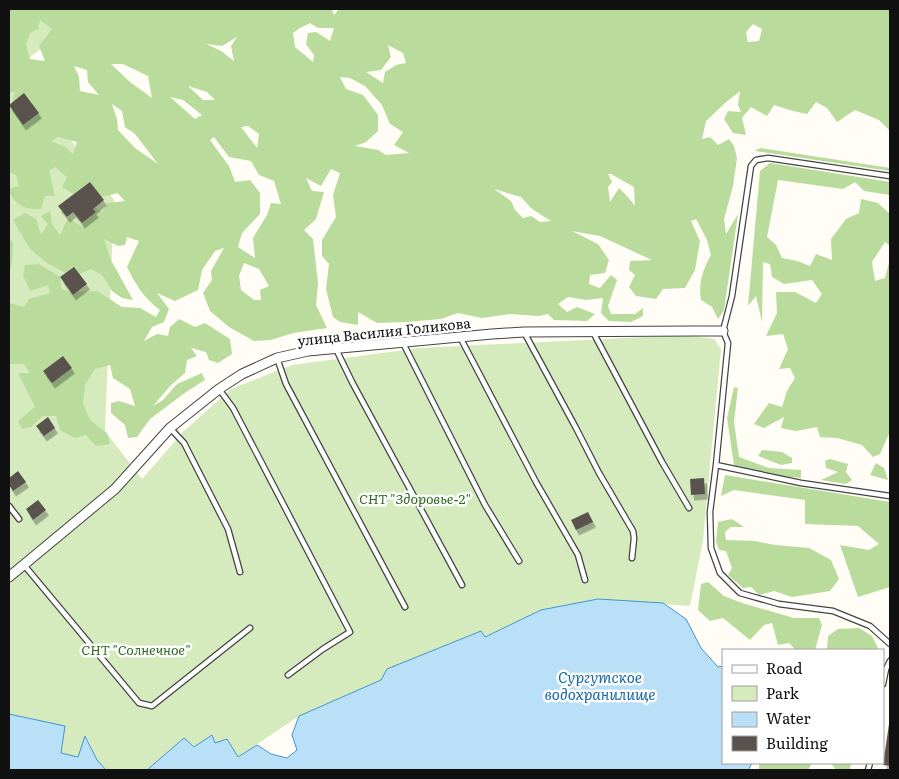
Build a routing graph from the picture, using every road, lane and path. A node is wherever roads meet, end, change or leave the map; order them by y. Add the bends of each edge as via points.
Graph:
1 (890, 176) edge
2 (723, 331) junction
3 (524, 332) junction
4 (593, 332) junction
5 (460, 337) junction
6 (402, 342) junction
7 (335, 348) junction
8 (278, 358) junction
9 (218, 390) junction
10 (170, 428) junction
11 (716, 465) junction
12 (890, 496) edge
13 (9, 506) edge
14 (689, 508) dead end
15 (19, 519) dead end
16 (632, 558) dead end
17 (519, 561) dead end
18 (24, 565) junction
19 (240, 572) dead end
20 (9, 577) edge
21 (585, 580) dead end
22 (462, 585) dead end
23 (405, 607) dead end
24 (250, 628) dead end
25 (890, 644) edge
26 (890, 661) edge
27 (288, 676) dead end
28 (884, 679) edge

1 - 2 lane via 768,158 756,160 751,166 732,296
2 - 4 street, улица Василия Голикова
2 - 11 lane via 728,343
3 - 4 street, улица Василия Голикова
3 - 5 street, улица Василия Голикова
3 - 16 lane via 633,532
4 - 14 lane
5 - 6 street, улица Василия Голикова
5 - 21 lane via 578,555
6 - 7 street, улица Василия Голикова
6 - 17 lane via 486,506
7 - 8 street, улица Василия Голикова
7 - 22 lane
8 - 9 street, улица Василия Голикова via 242,374
8 - 23 lane via 286,384
9 - 10 street, улица Василия Голикова
9 - 27 lane via 233,408 350,632
10 - 18 street, улица Василия Голикова via 116,488
10 - 19 lane via 184,443 228,529
11 - 12 lane via 801,483
11 - 25 lane via 710,512 711,548 720,574 740,593 779,604 833,611 870,626
13 - 15 lane
18 - 20 street, улица Василия Голикова
18 - 24 lane via 139,703 152,706
26 - 28 lane

